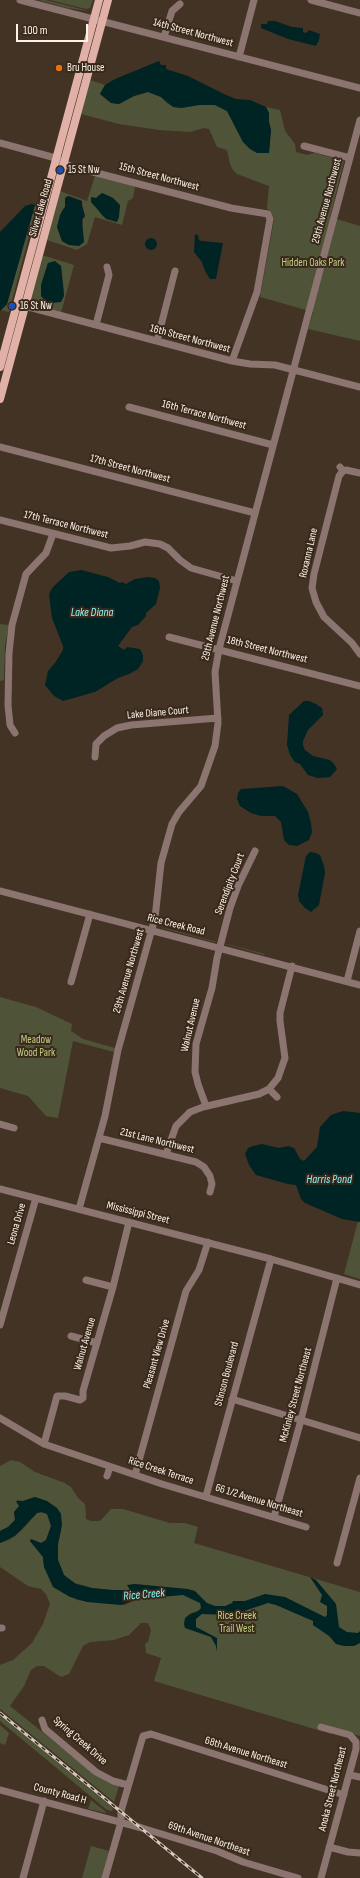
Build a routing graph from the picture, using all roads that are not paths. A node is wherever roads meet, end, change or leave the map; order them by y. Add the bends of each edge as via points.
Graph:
1 (20, 0) edge
2 (99, 0) edge
3 (108, 0) edge
4 (254, 0) edge
5 (311, 0) edge
6 (180, 4) dead end
7 (360, 13) edge
8 (94, 19) junction
9 (103, 21) junction
10 (164, 37) junction
11 (239, 57) junction
12 (360, 88) edge
13 (360, 120) edge
14 (0, 144) edge
15 (304, 146) dead end
16 (350, 158) junction
17 (56, 159) junction
18 (64, 164) junction
19 (107, 267) dead end
20 (176, 271) dead end
21 (21, 305) junction
22 (96, 325) junction
23 (156, 341) junction
24 (232, 361) junction
25 (0, 367) edge
26 (293, 369) junction
27 (360, 387) edge
28 (0, 399) edge
29 (130, 407) dead end
30 (273, 445) junction
31 (0, 447) edge
32 (360, 473) edge
33 (255, 513) junction
34 (0, 520) edge
35 (53, 534) junction
36 (237, 581) junction
37 (169, 637) dead end
38 (218, 649) junction
39 (360, 654) edge
40 (360, 686) edge
41 (218, 718) junction
42 (15, 734) dead end
43 (95, 758) dead end
44 (254, 851) dead end
45 (0, 891) edge
46 (90, 914) junction
47 (152, 930) junction
48 (360, 931) edge
49 (220, 948) junction
50 (292, 966) junction
51 (347, 981) junction
52 (71, 982) dead end
53 (360, 984) edge
54 (269, 1088) junction
55 (277, 1097) dead end
56 (206, 1106) junction
57 (0, 1124) edge
58 (14, 1128) dead end
59 (99, 1138) junction
60 (166, 1154) junction
61 (0, 1189) edge
62 (210, 1192) dead end
63 (36, 1198) junction
64 (79, 1209) junction
65 (129, 1222) junction
66 (208, 1242) junction
67 (271, 1258) junction
68 (337, 1278) junction
69 (86, 1280) dead end
70 (360, 1285) edge
71 (113, 1287) junction
72 (0, 1325) edge
73 (71, 1336) dead end
74 (97, 1343) junction
75 (232, 1399) junction
76 (0, 1418) edge
77 (301, 1420) junction
78 (360, 1438) edge
79 (44, 1444) junction
80 (110, 1466) junction
81 (135, 1475) junction
82 (107, 1476) dead end
83 (360, 1478) edge
84 (206, 1496) junction
85 (274, 1517) junction
86 (306, 1527) dead end
87 (337, 1563) dead end
88 (42, 1720) dead end
89 (322, 1727) dead end
90 (350, 1775) junction
91 (360, 1777) edge
92 (128, 1785) junction
93 (0, 1790) edge
94 (344, 1795) junction
95 (44, 1801) junction
96 (117, 1821) junction
97 (329, 1847) junction
98 (360, 1853) edge
99 (23, 1878) edge
100 (105, 1878) edge
101 (298, 1878) edge
102 (321, 1878) edge

1 - 8 street, 14th Street Northwest
2 - 8 main road
3 - 9 main road, Silver Lake Road
4 - 11 street
5 - 7 street
6 - 10 street via 172,11
8 - 9 street, 14th Street Northwest
8 - 17 main road
9 - 10 street, 14th Street Northwest
9 - 18 main road, Silver Lake Road
10 - 11 street, 14th Street Northwest
11 - 12 street, 14th Street Northwest
13 - 16 street, 29th Avenue Northwest
14 - 17 street, 15th Street Northwest
15 - 16 street
16 - 26 street, 29th Avenue Northwest
17 - 18 street, 15th Street Northwest
17 - 21 main road
18 - 21 main road, Silver Lake Road
18 - 24 street, 15th Street Northwest via 231,208 268,214 270,219 257,292
19 - 22 street via 109,275
20 - 23 street
21 - 22 street, 16th Street Northwest
21 - 25 main road
21 - 28 main road, Silver Lake Road
22 - 23 street, 16th Street Northwest
23 - 24 street, 16th Street Northwest
24 - 26 street, 16th Street Northwest
26 - 27 street, 16th Street Northwest
26 - 30 street, 29th Avenue Northwest
29 - 30 street, 16th Terrace Northwest
30 - 33 street, 29th Avenue Northwest
31 - 33 street, 17th Street Northwest
32 - 39 street, Roxanna Lane via 342,469 312,588 324,617
33 - 36 street, 29th Avenue Northwest
34 - 35 street, 17th Terrace Northwest
35 - 36 street, 17th Terrace Northwest via 111,548 145,542 160,544 191,568
35 - 42 street via 46,553 26,574 12,625 8,705 10,725
36 - 38 street, 29th Avenue Northwest
37 - 38 street, 18th Street Northwest
38 - 40 street, 18th Street Northwest
38 - 41 street, 29th Avenue Northwest via 215,672
41 - 43 street, Lake Diane Court via 117,728 96,744
41 - 47 street, 29th Avenue Northwest via 215,746 204,779 172,824 161,863
44 - 49 street, Serendipity Court via 236,894
45 - 46 street, Rice Creek Road
46 - 47 street, Rice Creek Road
46 - 52 street
47 - 49 street, Rice Creek Road
47 - 59 street, 29th Avenue Northwest via 118,1050
48 - 51 street
49 - 50 street, Rice Creek Road
49 - 56 street, Walnut Avenue via 195,1052 198,1084
50 - 51 street, Rice Creek Road
50 - 54 street via 280,1013 285,1051 284,1065 278,1078
51 - 53 street, Rice Creek Road
54 - 55 street
54 - 56 street via 259,1094
56 - 60 street via 190,1112 180,1120
57 - 58 street
59 - 60 street, 21st Lane Northwest
59 - 64 street, 29th Avenue Northwest
60 - 62 street, 21st Lane Northwest via 191,1160 204,1168 212,1180
61 - 63 street, Mississippi Street
63 - 64 street, Mississippi Street
63 - 72 street, Leona Drive
64 - 65 street, Mississippi Street
65 - 66 street, Mississippi Street
65 - 71 street, Walnut Avenue
66 - 67 street, Mississippi Street
66 - 81 street, Pleasant View Drive via 199,1270 186,1291
67 - 68 street, Mississippi Street
67 - 75 street, Stinson Boulevard
68 - 70 street, Mississippi Street
68 - 77 street, McKinley Street Northeast
69 - 71 street
71 - 74 street, Walnut Avenue
73 - 74 street
74 - 79 street, Walnut Avenue via 82,1399 57,1396
75 - 77 street
75 - 84 street, Stinson Boulevard
76 - 79 street, Rice Creek Terrace
77 - 78 street
77 - 85 street, McKinley Street Northeast
79 - 80 street, Rice Creek Terrace
80 - 81 street, Rice Creek Terrace
80 - 82 street, Rice Creek Terrace
81 - 84 street, Rice Creek Terrace
83 - 87 street
84 - 85 street, 66 1/2 Avenue Northeast
85 - 86 street, 66 1/2 Avenue Northeast
88 - 92 street, Spring Creek Drive via 45,1729 96,1772
89 - 90 street, Anoka Street Northeast via 350,1735 356,1742
90 - 91 street
90 - 94 street, Anoka Street Northeast
92 - 94 street, 68th Avenue Northeast via 142,1736 151,1734
92 - 96 street
93 - 95 street, County Road H
94 - 97 street, Anoka Street Northeast
95 - 96 street, County Road H
95 - 99 street
96 - 100 street
96 - 101 street, 69th Avenue Northeast
97 - 98 street
97 - 102 street, Anoka Street Northeast

